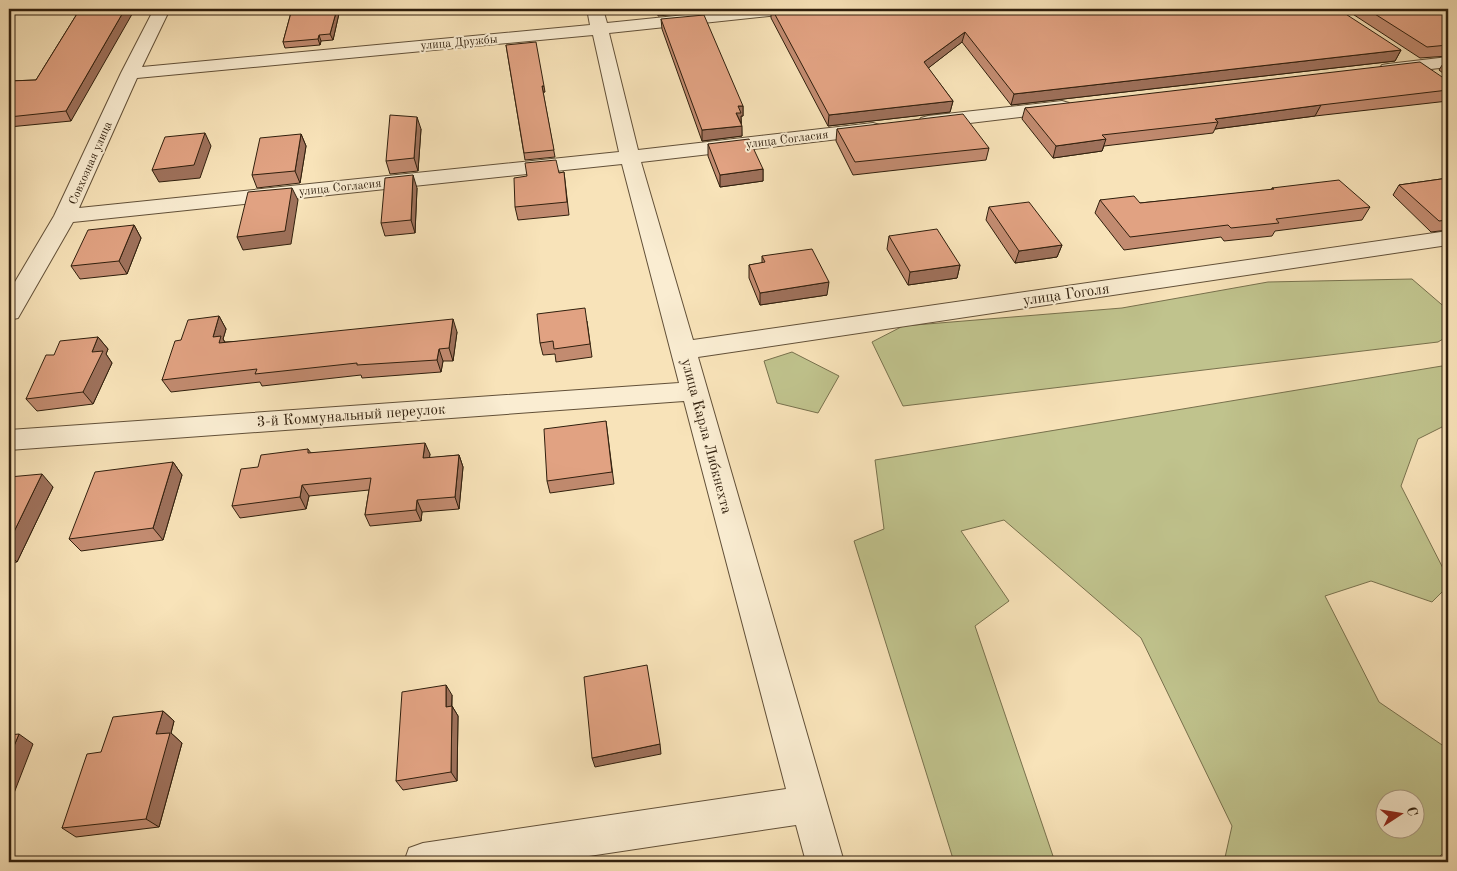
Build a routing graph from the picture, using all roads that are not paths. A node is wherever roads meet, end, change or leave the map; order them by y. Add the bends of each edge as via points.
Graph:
1 (162, 9) edge
2 (788, 9) edge
3 (598, 19) edge
4 (1393, 50) edge
5 (1448, 62) edge
6 (1416, 66) junction
7 (1367, 72) edge
8 (130, 73) junction
9 (1440, 81) edge
10 (1082, 104) edge
11 (630, 157) junction
12 (66, 216) junction
13 (1448, 238) edge
14 (9, 312) edge
15 (683, 350) junction
16 (694, 391) junction
17 (9, 440) edge
18 (809, 804) junction
19 (423, 862) edge
20 (826, 862) edge

1 - 8 street, Совхозная улица
2 - 3 street, улица Дружбы
3 - 8 street, улица Дружбы
3 - 11 street, улица Карла Либкнехта
4 - 6 street
5 - 6 street
6 - 7 street
6 - 9 street
8 - 12 street, Совхозная улица
10 - 11 street, улица Согласия
11 - 12 street, улица Согласия
11 - 15 street, улица Карла Либкнехта
12 - 14 street, Совхозная улица
13 - 15 street, улица Гоголя
15 - 16 street, улица Карла Либкнехта
16 - 17 street, 3-й Коммунальный переулок
16 - 18 street, улица Карла Либкнехта
18 - 19 street
18 - 20 street, улица Карла Либкнехта

